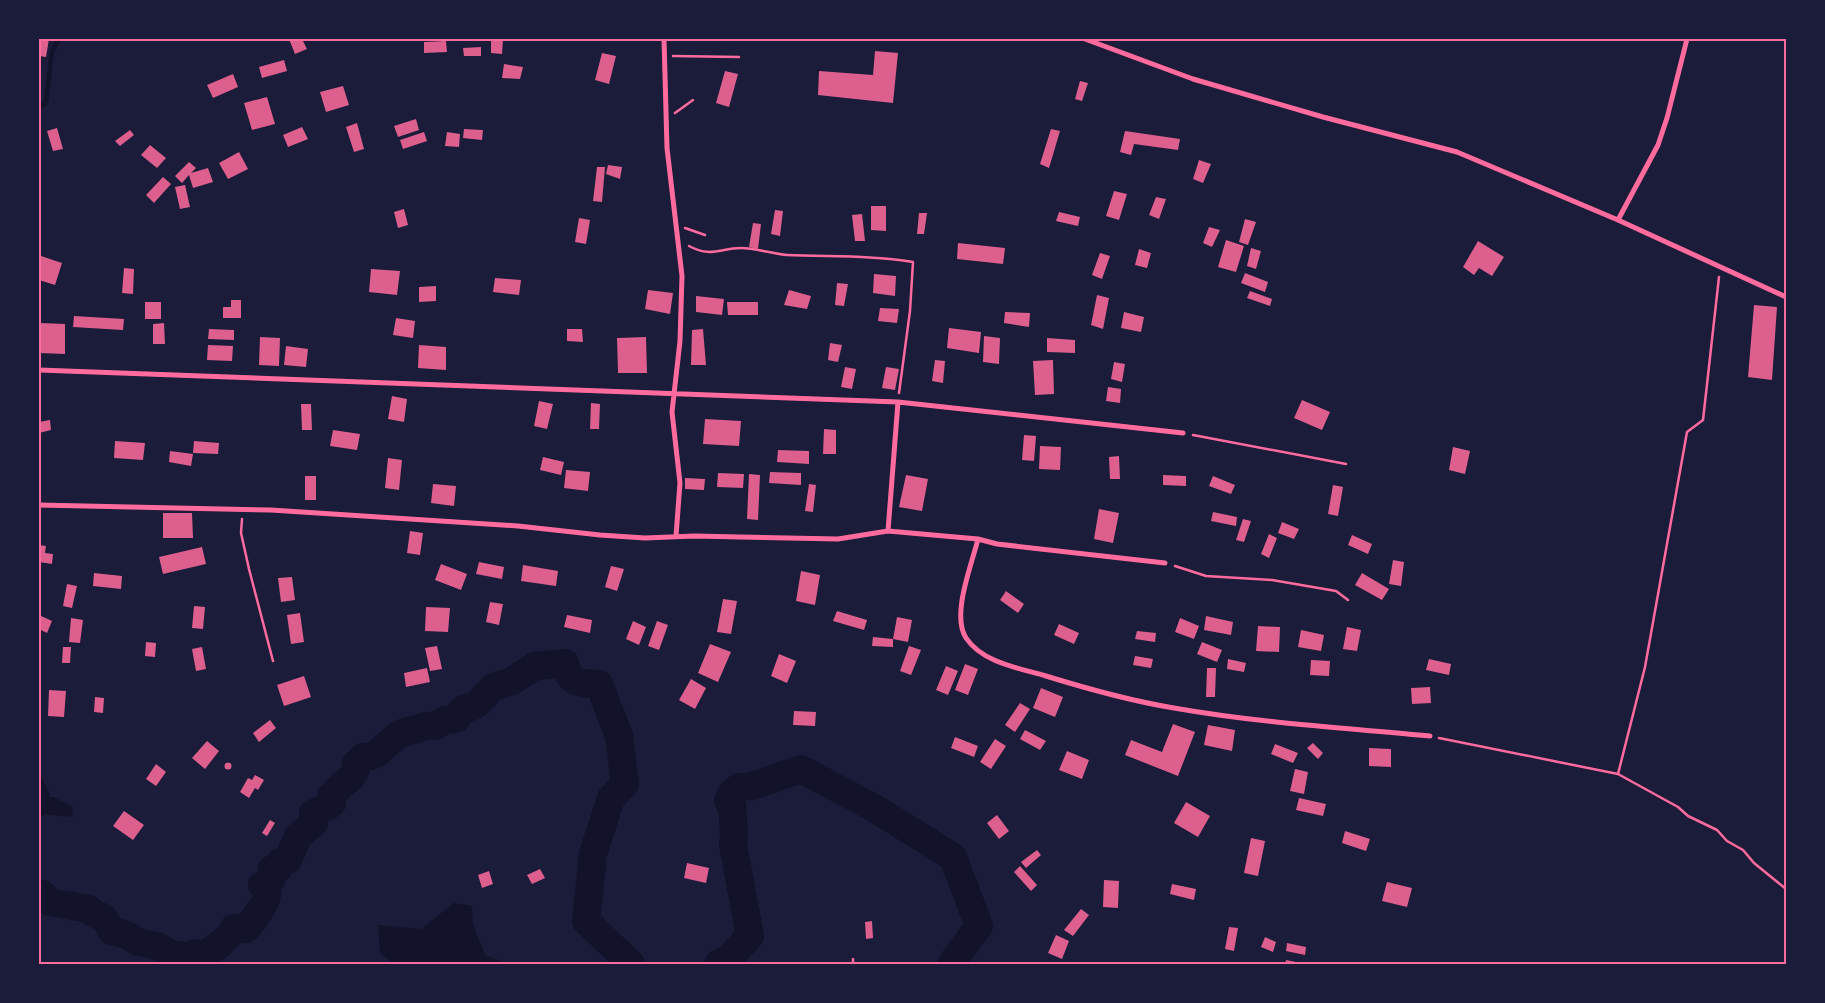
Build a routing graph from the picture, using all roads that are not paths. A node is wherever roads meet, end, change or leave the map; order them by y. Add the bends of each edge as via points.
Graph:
1 (664, 39) edge
2 (1085, 39) edge
3 (1687, 39) edge
4 (1618, 220) junction
5 (1786, 297) edge
6 (39, 370) edge
7 (674, 394) junction
8 (898, 402) junction
9 (1184, 433) road end
10 (39, 505) edge
11 (888, 532) junction
12 (676, 536) junction
13 (978, 539) junction
14 (1165, 563) road end
15 (1430, 736) road end

1 - 7 street via 667,148 682,276
2 - 4 street via 1193,79 1457,152
3 - 4 street via 1658,145
4 - 5 street
6 - 7 street
7 - 8 street
7 - 12 street via 672,412 680,483
8 - 9 street
8 - 11 street
10 - 12 street via 242,510 518,526 627,537
11 - 12 street via 838,539
11 - 13 street
13 - 14 street via 997,544
13 - 15 street via 961,619 963,633 970,643 995,661 1094,690 1174,708 1266,721

